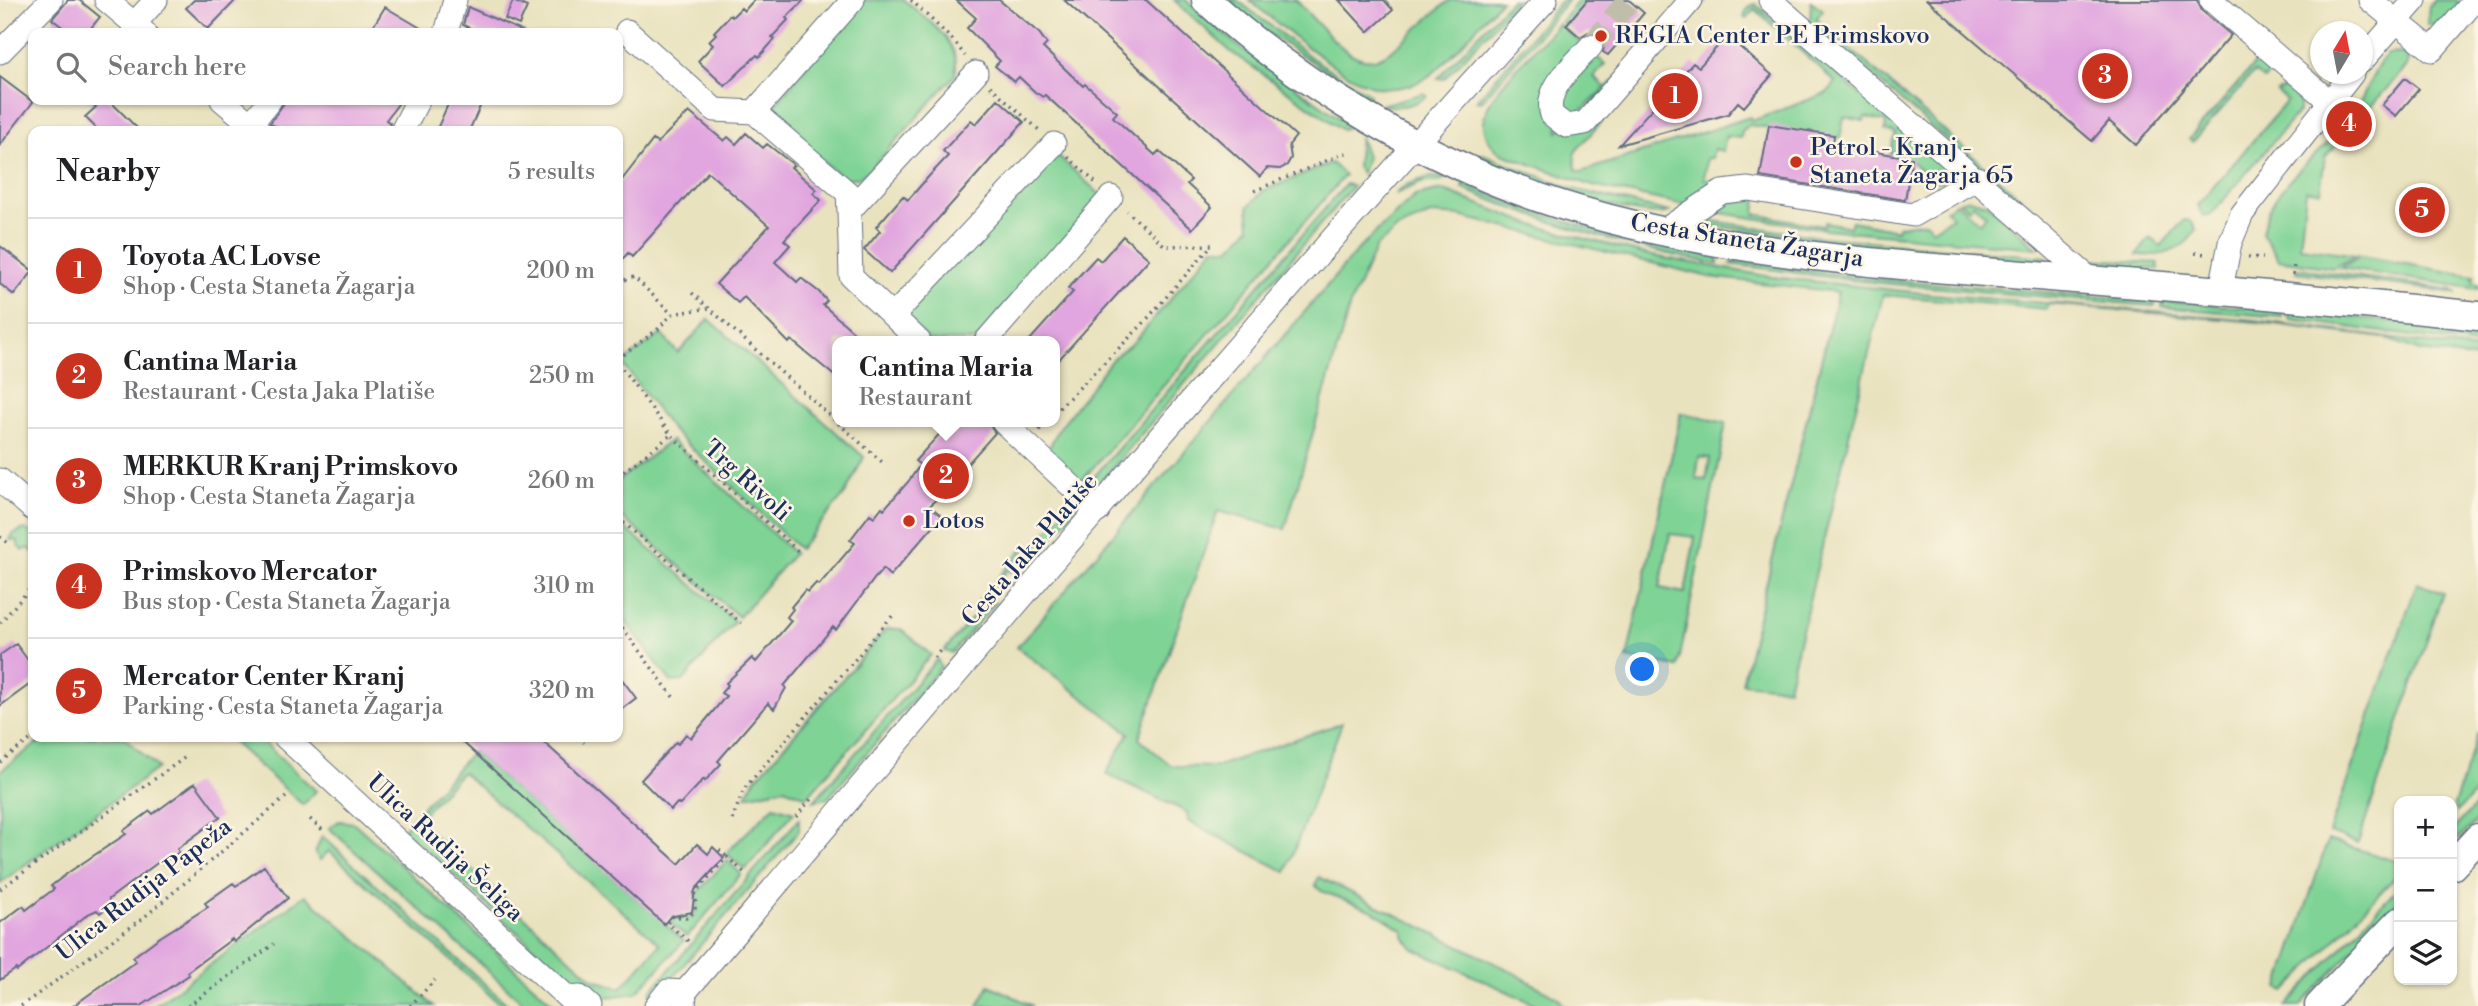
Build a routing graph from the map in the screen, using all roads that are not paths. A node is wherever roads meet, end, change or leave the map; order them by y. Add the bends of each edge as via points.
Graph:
1 (51, 0) edge
2 (106, 0) edge
3 (156, 0) edge
4 (454, 0) edge
5 (853, 0) edge
6 (1206, 0) edge
7 (1546, 0) edge
8 (1770, 0) edge
9 (2211, 0) edge
10 (2370, 0) edge
11 (2415, 0) edge
12 (2475, 0) edge
13 (1680, 4) edge
14 (2396, 21) junction
15 (138, 28) edge
16 (140, 28) edge
17 (447, 28) edge
18 (627, 32) dead end
19 (1591, 46) tunnel mouth
20 (2373, 48) edge
21 (0, 52) edge
22 (976, 73) road end
23 (2343, 84) edge
24 (2329, 101) junction
25 (228, 105) edge
26 (267, 105) edge
27 (415, 105) edge
28 (754, 112) junction
29 (253, 126) edge
30 (256, 126) edge
31 (405, 126) edge
32 (1417, 143) junction
33 (1054, 144) road end
34 (1977, 178) junction
35 (1111, 197) road end
36 (849, 211) junction
37 (1663, 231) junction
38 (2091, 280) junction
39 (2221, 289) junction
40 (893, 316) junction
41 (2478, 316) edge
42 (914, 336) edge
43 (990, 336) edge
44 (1008, 427) edge
45 (0, 480) edge
46 (28, 505) edge
47 (1098, 511) junction
48 (290, 742) edge
49 (2478, 838) edge
50 (2457, 861) edge
51 (2394, 927) edge
52 (684, 999) edge
53 (568, 1002) edge
54 (590, 1006) edge
55 (656, 1006) edge
56 (2319, 1006) edge

1 - 21 street
2 - 15 street
3 - 16 street
4 - 17 street
5 - 28 street
6 - 32 main road, Cesta Staneta Žagarja via 1275,58 1363,115
7 - 32 street
8 - 34 street
9 - 24 street
10 - 14 street
11 - 14 street
12 - 14 street via 2432,50
13 - 19 street via 1585,123 1576,127 1558,123 1552,115 1553,90
14 - 20 street
18 - 28 street via 715,110
22 - 36 street
23 - 24 street
24 - 39 street via 2242,214 2230,243
25 - 29 street
26 - 30 street
27 - 31 street
28 - 36 street via 848,192
32 - 37 main road, Cesta Staneta Žagarja via 1524,192
32 - 47 street, Cesta Jaka Platiše
33 - 40 street
34 - 37 street via 1913,215 1748,190 1722,192
34 - 38 street
35 - 43 street
36 - 40 street via 850,276
37 - 38 main road, Cesta Staneta Žagarja via 1802,254
38 - 39 main road, Cesta Staneta Žagarja
39 - 41 main road, Cesta Staneta Žagarja
40 - 42 street
44 - 47 street
45 - 46 street
47 - 52 street, Cesta Jaka Platiše
48 - 53 street, Ulica Rudija Šeliga
49 - 50 main road
51 - 56 main road
52 - 55 street, Cesta Jaka Platiše via 668,991
53 - 54 street, Ulica Rudija Šeliga via 580,997

